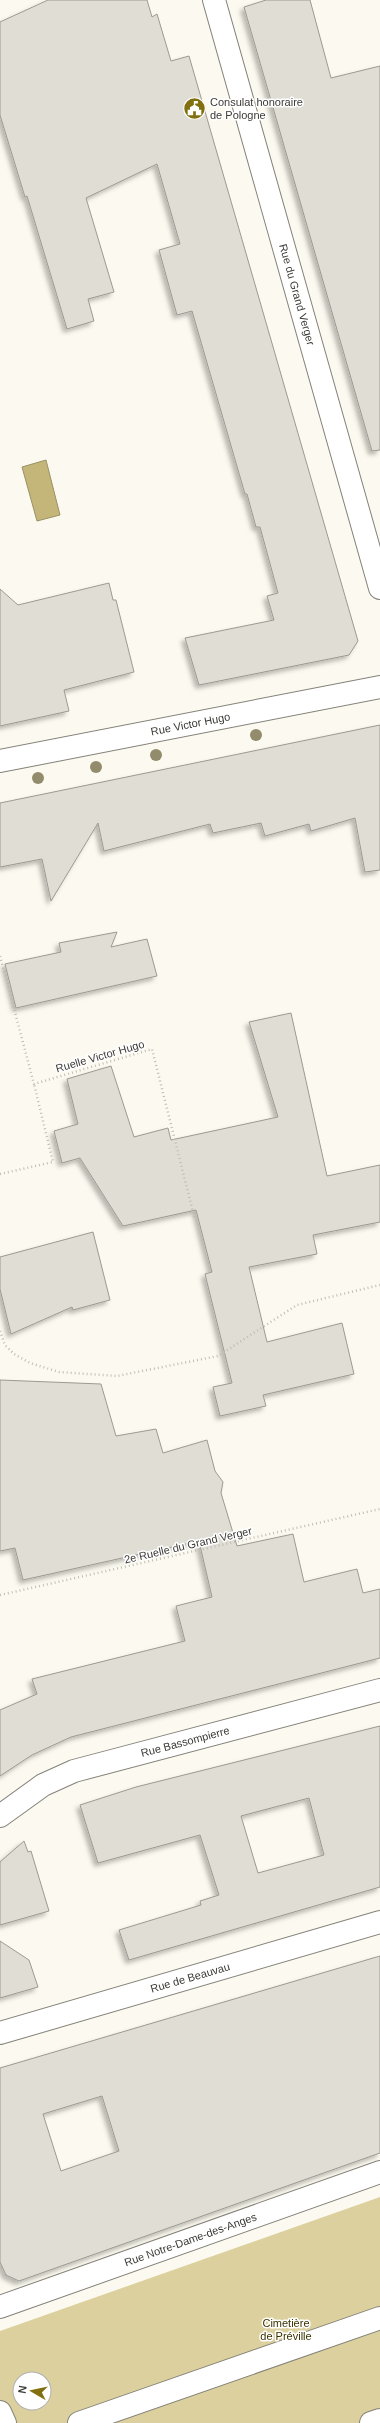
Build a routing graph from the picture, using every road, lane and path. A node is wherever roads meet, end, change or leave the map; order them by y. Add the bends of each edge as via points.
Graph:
1 (214, 0) edge
2 (380, 588) edge
3 (380, 687) edge
4 (0, 761) edge
5 (0, 956) edge
6 (34, 1084) junction
7 (0, 1174) edge
8 (195, 1220) dead end
9 (380, 1285) edge
10 (0, 1331) edge
11 (380, 1509) edge
12 (0, 1595) edge
13 (380, 1690) edge
14 (0, 1816) edge
15 (380, 1922) edge
16 (0, 2032) edge
17 (380, 2172) edge
18 (0, 2307) edge
19 (380, 2318) edge
20 (0, 2412) edge
21 (380, 2420) edge
22 (5, 2423) edge
23 (79, 2423) edge
24 (371, 2423) edge

1 - 2 street, Rue du Grand Verger
3 - 4 street, Rue Victor Hugo
5 - 6 path
6 - 7 path via 54,1162
6 - 8 path, Ruelle Victor Hugo via 152,1049
9 - 10 path via 297,1305 218,1356 117,1376 59,1372 30,1363 10,1350
11 - 12 path, 2e Ruelle du Grand Verger
13 - 14 street, Rue Bassompierre via 74,1771 42,1786
15 - 16 street, Rue de Beauvau
17 - 18 street, Rue Notre-Dame-des-Anges
19 - 23 street
20 - 22 street
21 - 24 street

